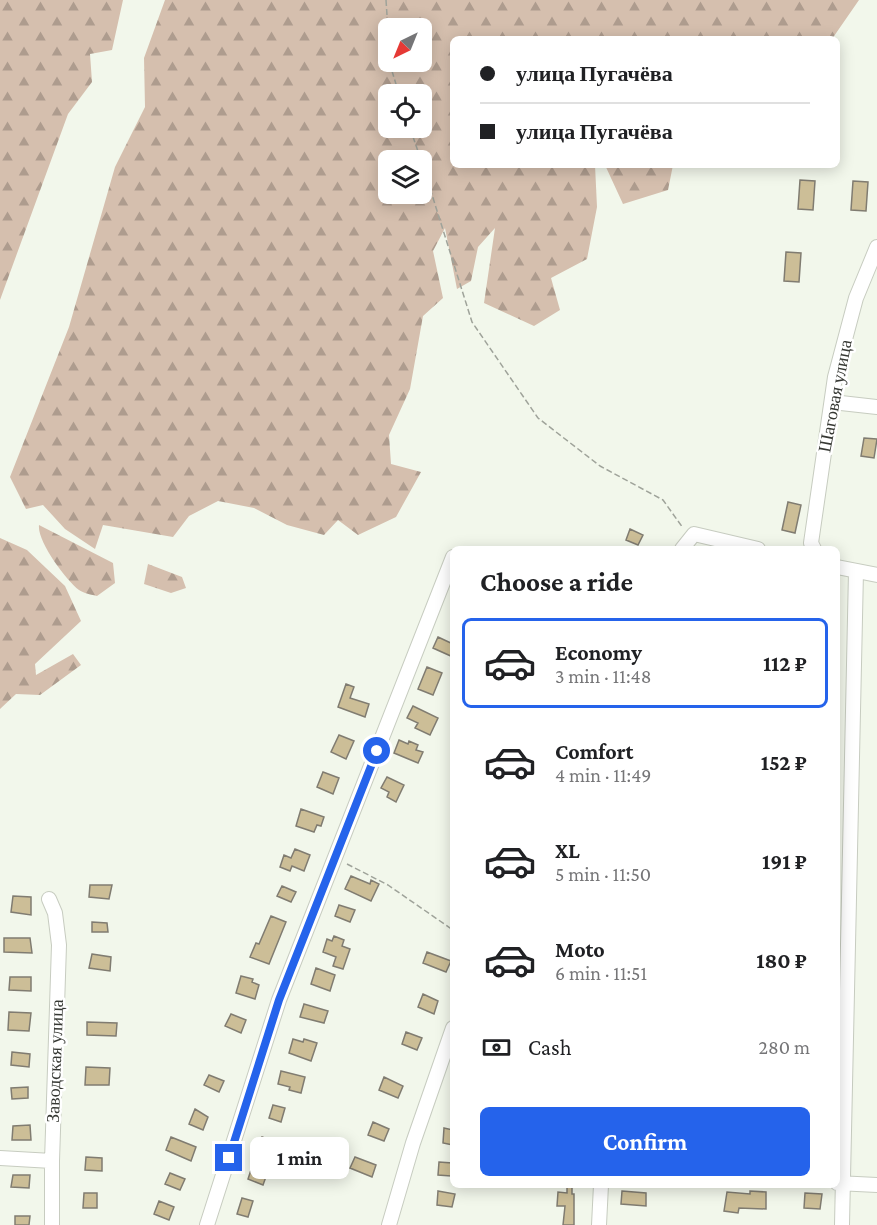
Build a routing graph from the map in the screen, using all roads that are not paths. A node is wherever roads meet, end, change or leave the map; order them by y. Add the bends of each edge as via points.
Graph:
1 (877, 247) edge
2 (832, 402) junction
3 (877, 407) edge
4 (689, 540) edge
5 (735, 546) edge
6 (812, 546) edge
7 (450, 564) edge
8 (840, 568) edge
9 (856, 571) junction
10 (877, 575) edge
11 (49, 899) dead end
12 (450, 1037) edge
13 (0, 1158) edge
14 (52, 1161) junction
15 (840, 1184) edge
16 (877, 1185) edge
17 (601, 1188) edge
18 (52, 1225) edge
19 (207, 1225) edge
20 (389, 1225) edge
21 (599, 1225) edge
22 (842, 1225) edge

1 - 2 street, Шаговая улица via 856,298
2 - 3 street
2 - 6 street, Шаговая улица
4 - 5 street
7 - 19 street via 279,1000
8 - 9 street
9 - 10 street
9 - 15 street
11 - 14 street, Заводская улица via 59,945
12 - 20 street
13 - 14 street
14 - 18 street, Заводская улица
15 - 16 street
15 - 22 street
17 - 21 street

